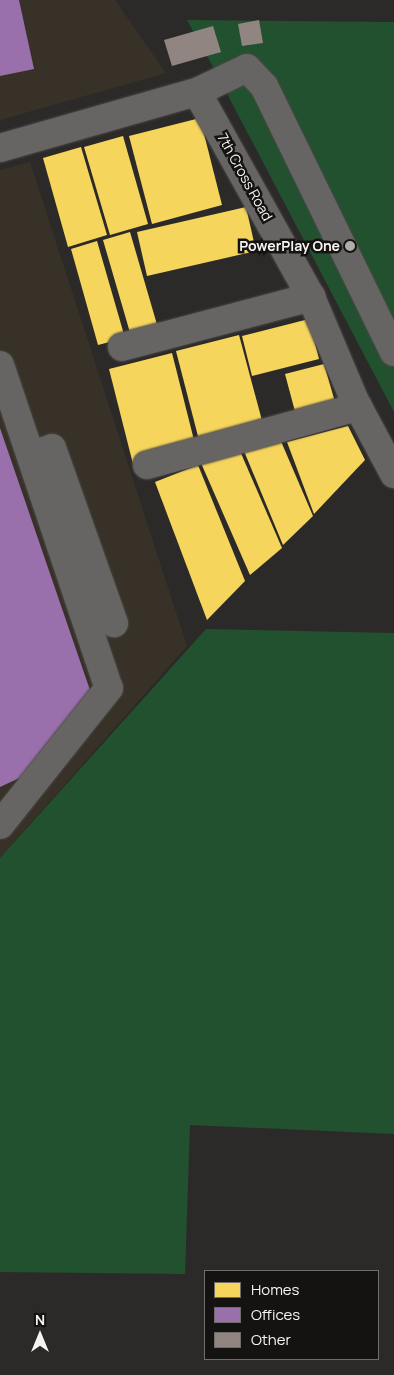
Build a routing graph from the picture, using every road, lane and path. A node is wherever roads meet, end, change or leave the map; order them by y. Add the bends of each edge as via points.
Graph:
1 (197, 92) junction
2 (0, 148) edge
3 (311, 297) junction
4 (122, 347) dead end
5 (394, 352) edge
6 (0, 365) edge
7 (358, 407) junction
8 (31, 455) junction
9 (148, 465) dead end
10 (394, 474) edge
11 (114, 623) dead end
12 (0, 824) edge

1 - 2 street
1 - 3 street, 7th Cross Road
1 - 5 street via 247,68 264,86
3 - 4 street
3 - 7 street, 7th Cross Road
6 - 8 street
7 - 9 street
7 - 10 street, 7th Cross Road
8 - 11 street via 52,448
8 - 12 street via 109,688

